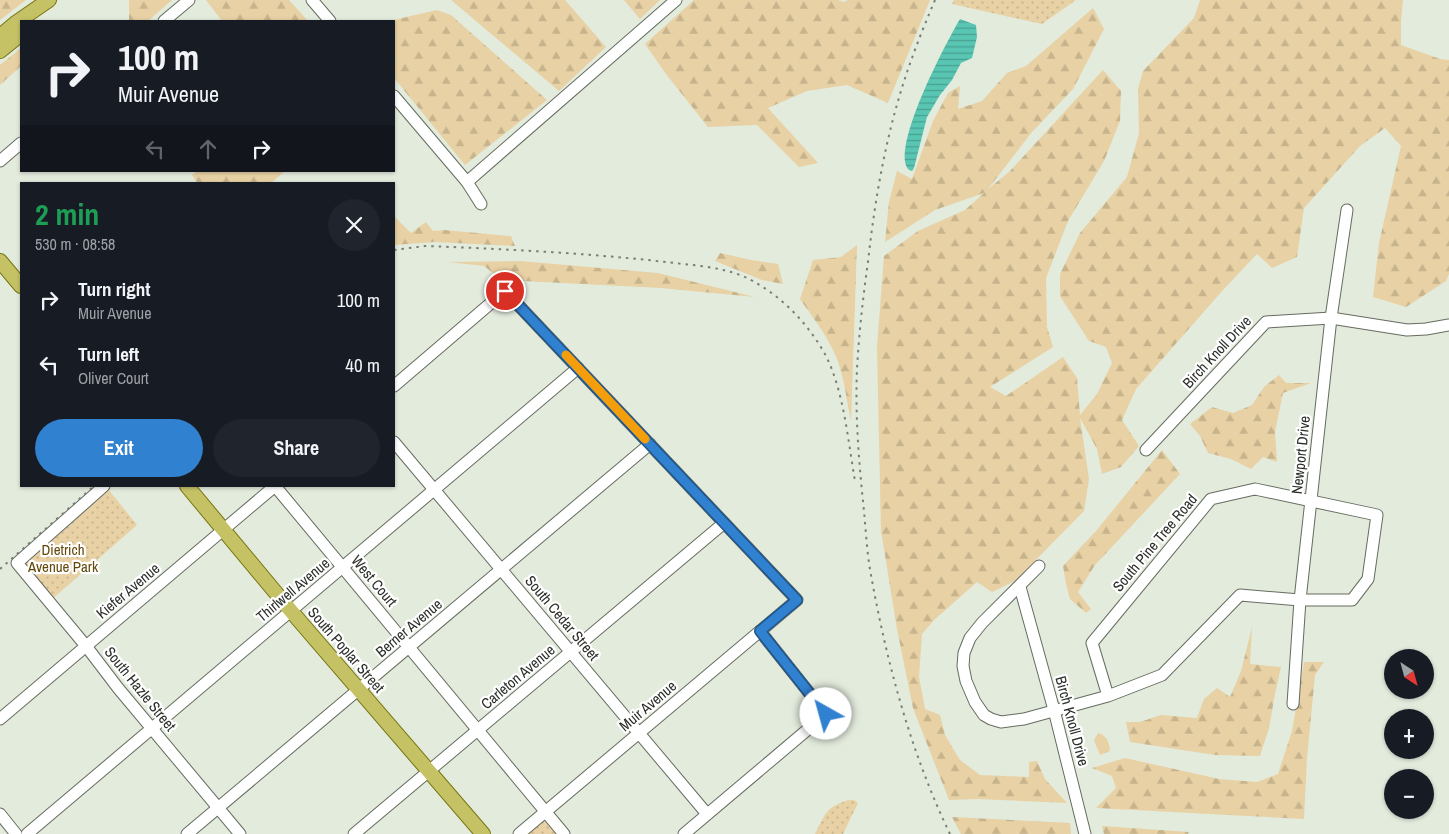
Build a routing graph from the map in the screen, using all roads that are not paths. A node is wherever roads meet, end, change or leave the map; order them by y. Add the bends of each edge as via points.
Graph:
1 (49, 0) edge
2 (56, 0) edge
3 (189, 0) edge
4 (312, 0) edge
5 (676, 0) edge
6 (35, 20) edge
7 (165, 20) edge
8 (329, 20) edge
9 (20, 35) edge
10 (0, 36) edge
11 (0, 51) edge
12 (395, 97) edge
13 (20, 143) edge
14 (0, 161) edge
15 (467, 182) junction
16 (481, 204) dead end
17 (1347, 210) dead end
18 (0, 261) edge
19 (20, 285) edge
20 (1331, 318) junction
21 (1449, 325) edge
22 (578, 368) junction
23 (395, 385) edge
24 (395, 443) edge
25 (650, 444) junction
26 (1146, 450) dead end
27 (103, 487) edge
28 (188, 487) edge
29 (274, 487) edge
30 (276, 487) edge
31 (434, 490) junction
32 (1311, 500) junction
33 (724, 523) junction
34 (223, 530) junction
35 (1039, 566) dead end
36 (343, 568) junction
37 (501, 570) junction
38 (1020, 587) junction
39 (1300, 600) junction
40 (291, 612) junction
41 (760, 631) junction
42 (86, 646) junction
43 (409, 647) junction
44 (571, 652) junction
45 (360, 689) junction
46 (1108, 696) junction
47 (1293, 704) dead end
48 (1054, 710) junction
49 (0, 718) edge
50 (152, 729) junction
51 (478, 730) junction
52 (639, 733) junction
53 (428, 772) junction
54 (218, 808) junction
55 (546, 812) junction
56 (0, 814) edge
57 (707, 814) junction
58 (16, 834) edge
59 (27, 834) edge
60 (187, 834) edge
61 (240, 834) edge
62 (354, 834) edge
63 (483, 834) edge
64 (519, 834) edge
65 (564, 834) edge
66 (684, 834) edge
67 (1085, 834) edge

1 - 10 main road
2 - 6 main road
3 - 7 street
4 - 8 street
5 - 15 street
9 - 11 main road
12 - 15 street
13 - 14 street
15 - 16 street
17 - 20 street, Newport Drive
18 - 19 main road
20 - 21 street, Birch Knoll Drive via 1407,330
20 - 26 street, Birch Knoll Drive via 1266,322
20 - 32 street, Newport Drive
22 - 23 street via 505,291
22 - 25 street
22 - 31 street, Thirlwell Avenue
24 - 31 street, South Cedar Street
25 - 33 street
25 - 37 street, Berner Avenue
27 - 42 street, South Hazle Street via 17,563
28 - 34 main road, South Poplar Street
29 - 34 street, Kiefer Avenue
30 - 36 street, West Court
31 - 36 street, Thirlwell Avenue
31 - 37 street, South Cedar Street
32 - 39 street, Newport Drive
32 - 39 street via 1377,515 1368,579 1352,600
32 - 46 street, South Pine Tree Road via 1255,489 1211,499 1092,643
33 - 41 street, Muir Avenue via 797,600
33 - 44 street, Carleton Avenue
34 - 40 main road, South Poplar Street
34 - 42 street, Kiefer Avenue
35 - 38 street
36 - 40 street, Thirlwell Avenue
36 - 43 street, West Court
37 - 43 street, Berner Avenue
37 - 44 street, South Cedar Street
38 - 48 street, Birch Knoll Drive
38 - 48 street via 970,638 964,653 966,681 975,702 991,719 1001,722 1024,719
39 - 46 street via 1240,595 1162,674
39 - 47 street, Newport Drive
40 - 45 main road, South Poplar Street
40 - 50 street, Thirlwell Avenue
41 - 52 street, Muir Avenue
41 - 57 street via 826,714
42 - 49 street, Kiefer Avenue
42 - 50 street, South Hazle Street
43 - 45 street, Berner Avenue
43 - 51 street, West Court
44 - 51 street, Carleton Avenue
44 - 52 street, South Cedar Street
45 - 53 main road, South Poplar Street
45 - 54 street, Berner Avenue
46 - 48 street
48 - 67 street, Birch Knoll Drive
50 - 54 street, South Hazle Street
50 - 59 street, Thirlwell Avenue
51 - 53 street, Carleton Avenue
51 - 55 street, West Court
52 - 55 street, Muir Avenue
52 - 57 street, South Cedar Street
53 - 62 street, Carleton Avenue
53 - 63 main road, South Poplar Street
54 - 60 street, Berner Avenue
54 - 61 street, South Hazle Street
55 - 64 street, Muir Avenue
55 - 65 street, West Court
56 - 58 street
57 - 66 street

